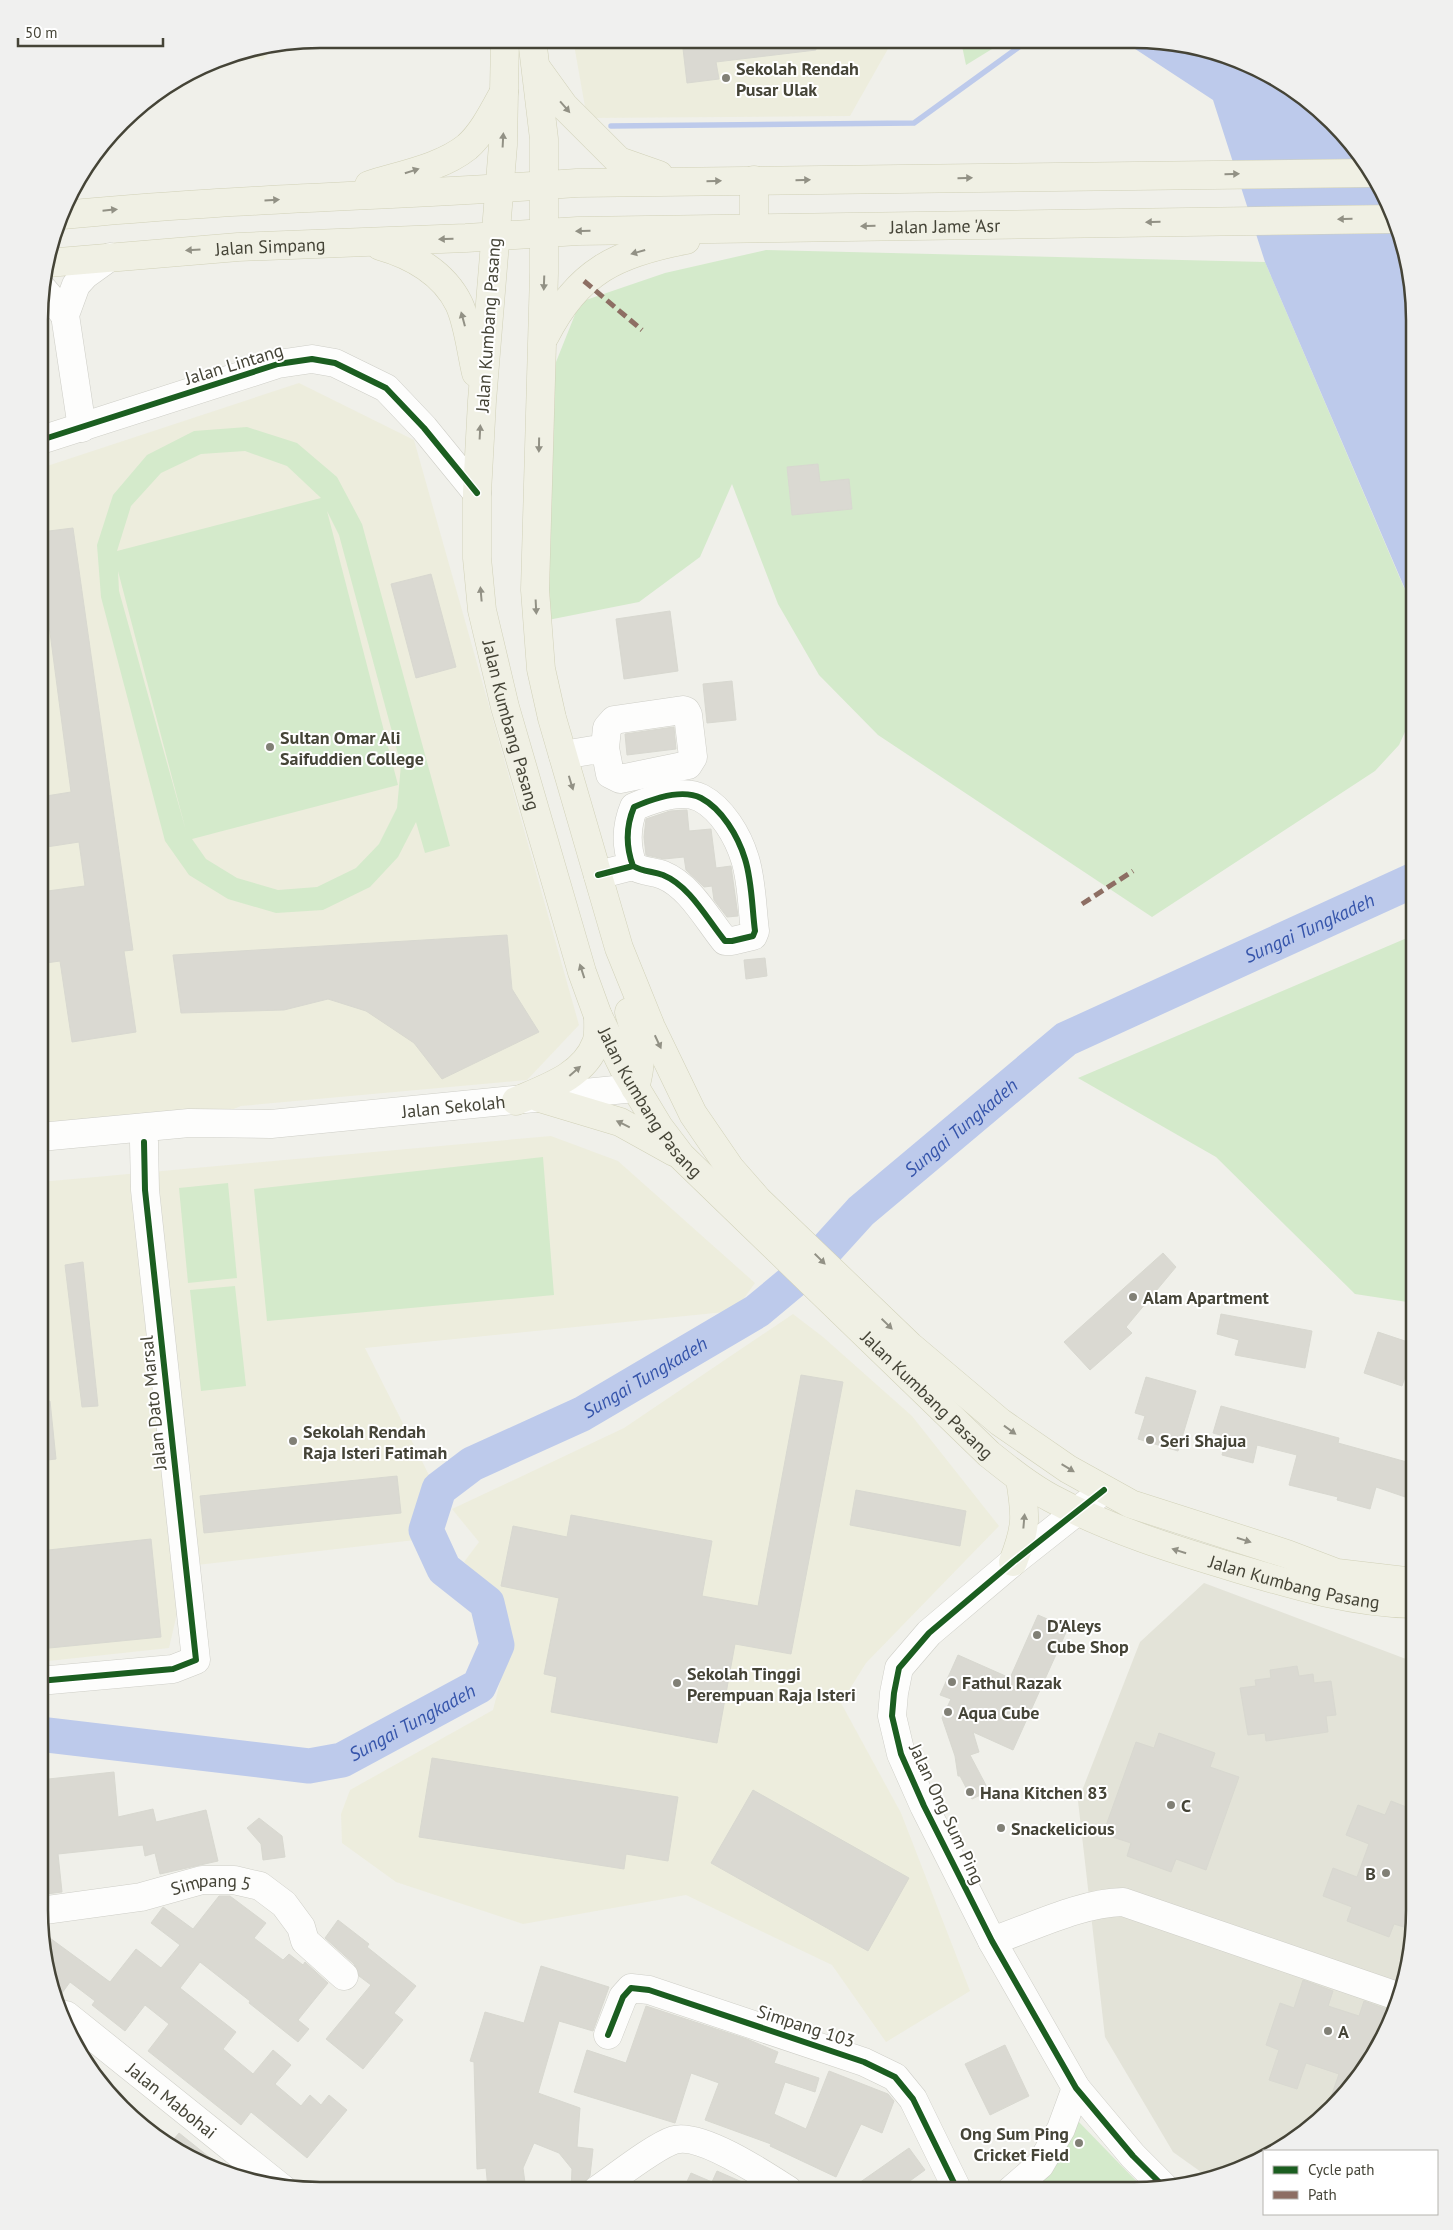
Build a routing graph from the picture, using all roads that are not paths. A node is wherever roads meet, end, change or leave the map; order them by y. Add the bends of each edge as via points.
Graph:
1 (505, 48) edge
2 (533, 48) edge
3 (536, 68) junction
4 (505, 90) junction
5 (1363, 173) edge
6 (754, 180) junction
7 (675, 181) junction
8 (544, 185) junction
9 (499, 189) junction
10 (332, 196) junction
11 (68, 214) edge
12 (1386, 219) edge
13 (754, 227) junction
14 (545, 234) junction
15 (495, 236) junction
16 (364, 242) junction
17 (110, 257) junction
18 (54, 262) edge
19 (49, 296) edge
20 (65, 315) junction
21 (542, 342) junction
22 (482, 401) junction
23 (82, 428) junction
24 (47, 438) edge
25 (477, 493) junction
26 (605, 748) dead end
27 (563, 755) junction
28 (633, 866) junction
29 (598, 875) junction
30 (619, 948) junction
31 (598, 1016) junction
32 (635, 1088) junction
33 (528, 1099) junction
34 (271, 1124) junction
35 (47, 1136) edge
36 (710, 1141) junction
37 (144, 1142) junction
38 (47, 1152) edge
39 (681, 1156) junction
40 (780, 1236) junction
41 (843, 1298) junction
42 (1020, 1479) junction
43 (1104, 1490) junction
44 (1077, 1511) junction
45 (1014, 1562) junction
46 (1406, 1581) edge
47 (1406, 1603) edge
48 (47, 1680) edge
49 (47, 1910) edge
50 (992, 1941) junction
51 (344, 1976) dead end
52 (1392, 1994) edge
53 (69, 2018) edge
54 (608, 2035) dead end
55 (1076, 2088) junction
56 (270, 2178) edge
57 (1158, 2181) edge
58 (609, 2182) edge
59 (775, 2182) edge
60 (954, 2182) edge
61 (1020, 2182) edge

1 - 4 main road, Jalan Kumbang Pasang
2 - 3 main road, Jalan Kumbang Pasang
3 -> 7 main road via 564,106 619,161
3 - 8 main road, Jalan Kumbang Pasang via 544,140
9 -> 4 main road, Jalan Kumbang Pasang
10 -> 4 main road via 445,160 467,146 493,114
6 -> 5 main road
7 -> 6 main road
6 - 13 main road
7 - 8 main road
8 - 9 main road
8 - 14 main road, Jalan Kumbang Pasang
9 - 10 main road
9 - 15 main road, Jalan Kumbang Pasang
11 -> 10 main road via 152,206
12 -> 13 main road, Jalan Jame 'Asr
13 -> 14 main road, Jalan Jame 'Asr
13 -> 21 main road via 669,243 626,255 588,277 570,294 557,311
14 - 15 main road, Jalan Jame 'Asr
14 -> 21 main road, Jalan Kumbang Pasang
15 -> 16 main road, Jalan Simpang
15 - 22 main road, Jalan Kumbang Pasang
16 -> 17 main road, Jalan Simpang
22 -> 16 main road via 460,305 444,281 402,253
17 - 18 main road, Jalan Simpang
17 - 20 street via 85,274 76,285
19 - 20 street
20 - 23 street
21 -> 27 main road, Jalan Kumbang Pasang via 535,590 541,669
25 -> 22 main road, Jalan Kumbang Pasang
23 - 24 street, Jalan Lintang
23 - 25 street, Jalan Lintang via 278,364 312,359 335,363 386,388 424,428
31 -> 25 main road, Jalan Kumbang Pasang via 582,972 492,657 482,610 477,558
26 - 27 street
27 -> 29 main road, Jalan Kumbang Pasang
28 - 28 street via 642,872 662,875 679,885 725,940 753,936 746,860 724,817 700,798 681,794 664,796 634,807 627,838
28 - 29 street
29 - 30 main road, Jalan Kumbang Pasang
30 - 32 main road via 624,990 640,1050 641,1066
30 -> 36 main road, Jalan Kumbang Pasang via 670,1069
31 - 32 main road, Jalan Kumbang Pasang
33 -> 31 main road via 572,1074 586,1060 596,1043
32 - 33 street, Jalan Sekolah
32 - 36 main road via 664,1103
32 - 39 main road, Jalan Kumbang Pasang
33 - 34 street, Jalan Sekolah
39 -> 33 main road via 620,1122
34 - 35 street, Jalan Sekolah via 190,1123
34 - 37 street, Jalan Sekolah via 193,1141
36 - 40 main road, Jalan Kumbang Pasang via 758,1200
37 - 38 street, Jalan Sekolah
37 - 48 street, Jalan Dato Marsal via 145,1190 196,1660 173,1669
39 - 40 main road, Jalan Kumbang Pasang
40 - 41 main road, Jalan Kumbang Pasang
41 - 42 main road, Jalan Kumbang Pasang via 989,1454
41 -> 43 main road, Jalan Kumbang Pasang via 910,1346 1000,1422
42 - 44 main road, Jalan Kumbang Pasang
45 -> 42 main road via 1026,1516
43 - 44 street, Jalan Ong Sum Ping
43 -> 46 main road, Jalan Kumbang Pasang via 1130,1504 1338,1573
44 - 45 street, Jalan Ong Sum Ping
47 -> 44 main road, Jalan Kumbang Pasang via 1349,1598 1306,1589 1176,1550
45 - 50 street, Jalan Ong Sum Ping via 929,1633 899,1668 892,1716 901,1754 924,1806
49 - 51 street, Simpang 5 via 141,1897 202,1880 234,1880 260,1886 284,1904 301,1927 305,1941
50 - 52 street via 1088,1907 1105,1902 1123,1902
50 - 55 street, Jalan Ong Sum Ping
53 - 56 street, Jalan Mabohai
54 - 60 street, Simpang 103 via 623,1997 631,1988 649,1990 864,2062 895,2077 913,2099
55 - 57 street, Jalan Ong Sum Ping
55 - 61 street via 1060,2129 1040,2165
58 - 59 street via 662,2146 689,2138 707,2144

